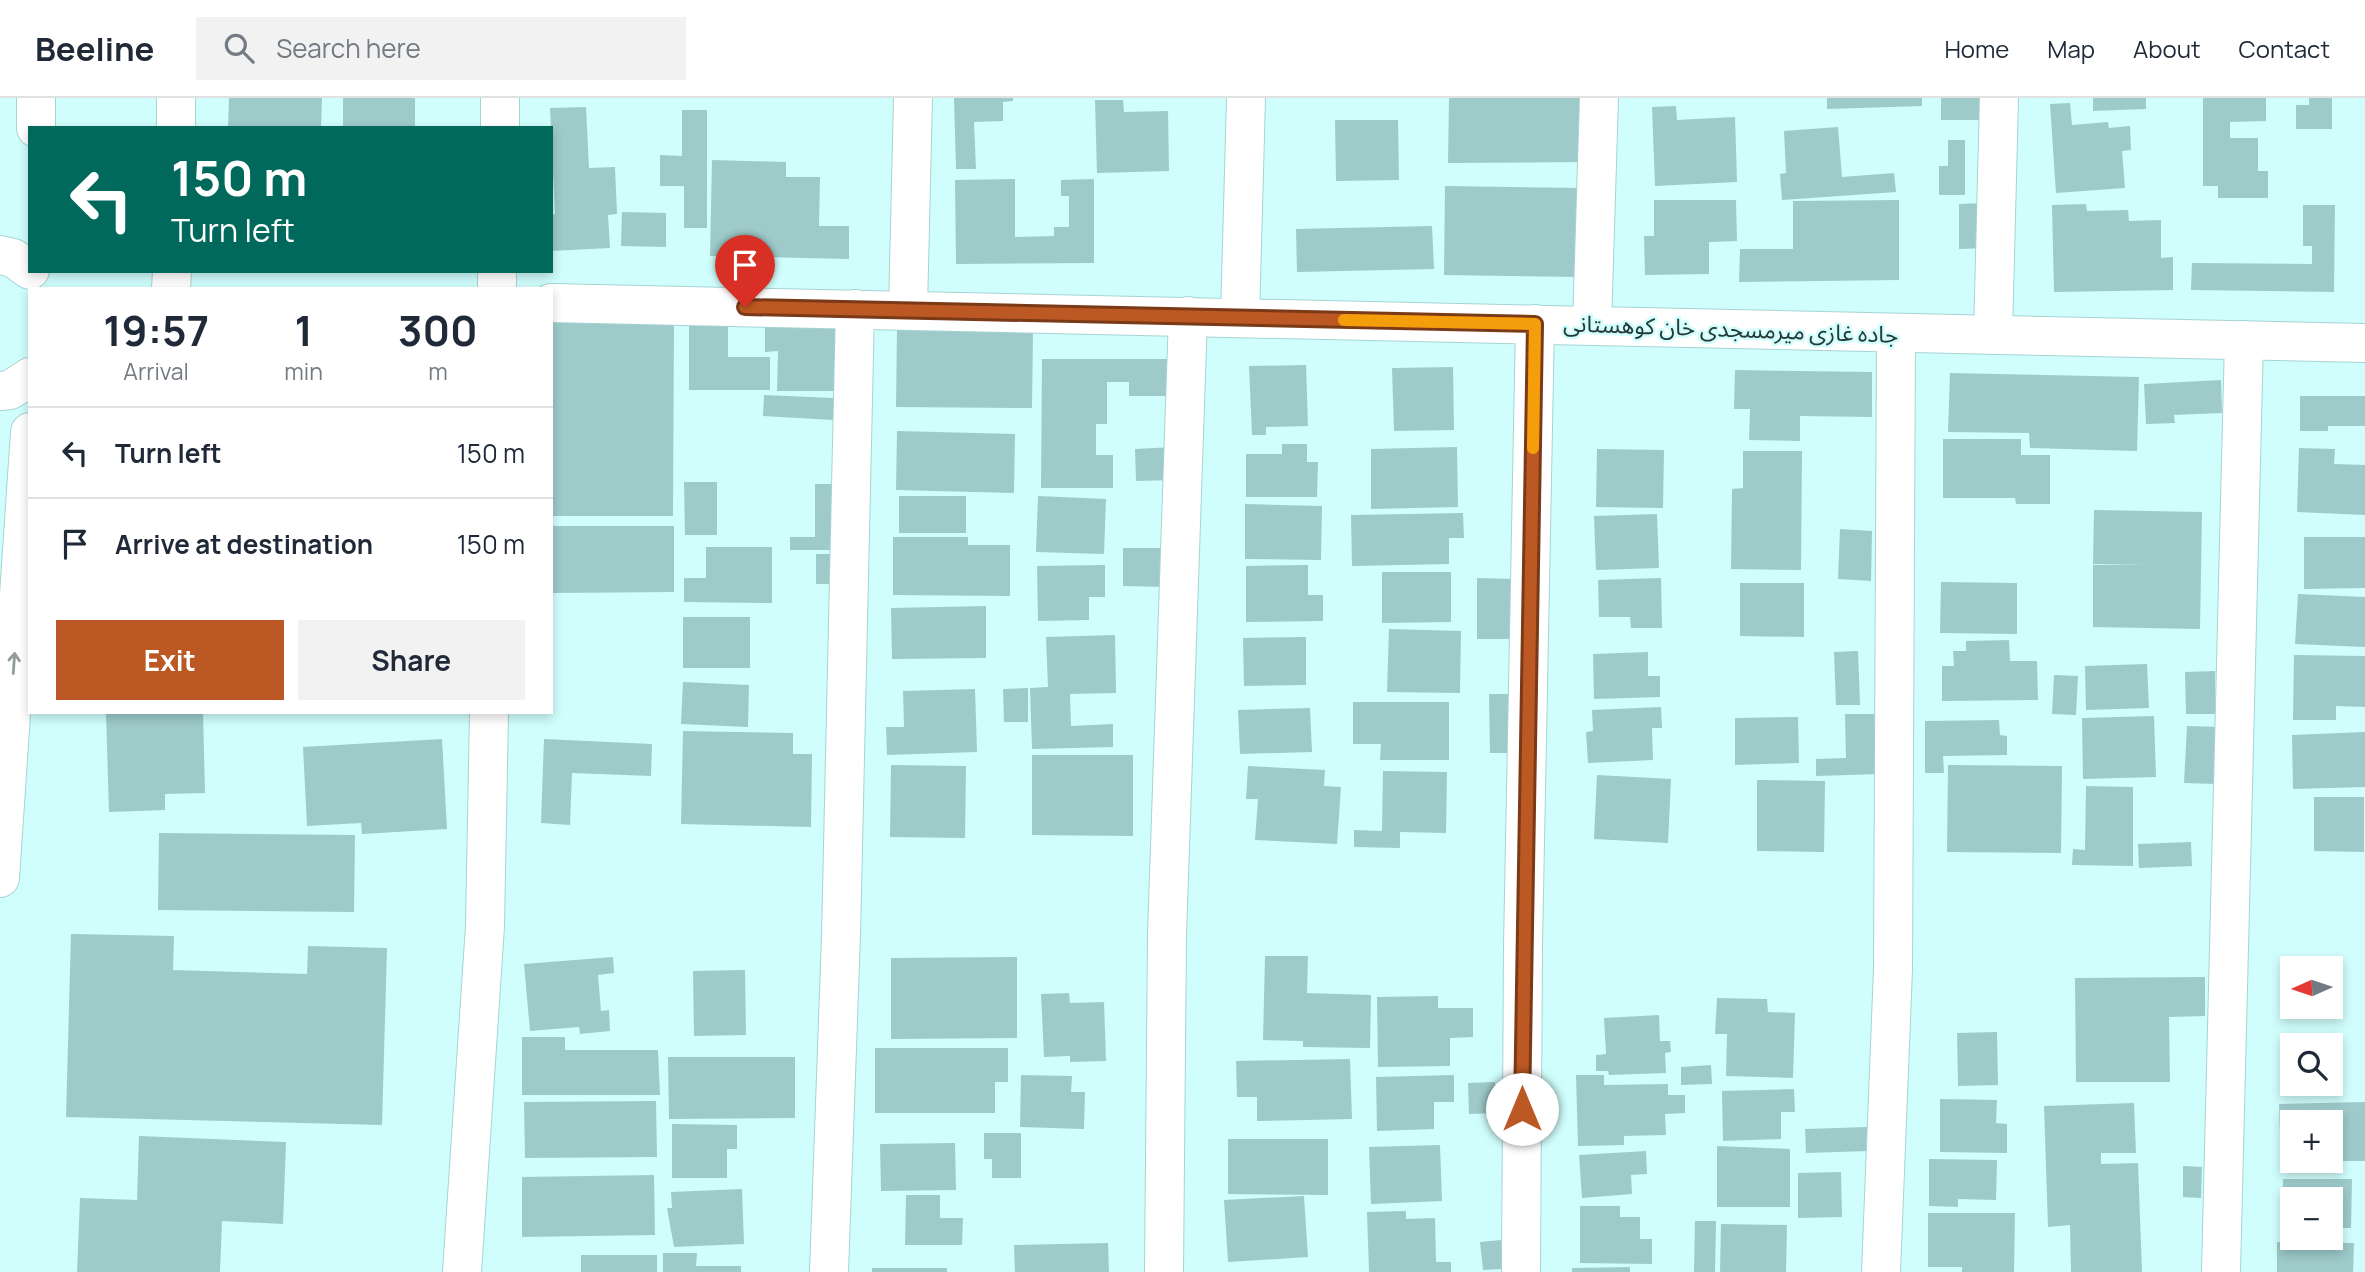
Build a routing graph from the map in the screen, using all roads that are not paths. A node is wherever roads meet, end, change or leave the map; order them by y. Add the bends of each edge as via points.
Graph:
1 (36, 98) edge
2 (176, 98) edge
3 (500, 98) edge
4 (913, 98) edge
5 (1246, 98) edge
6 (1599, 98) edge
7 (1999, 98) edge
8 (36, 126) edge
9 (176, 126) edge
10 (500, 126) edge
11 (0, 255) edge
12 (28, 269) edge
13 (553, 303) edge
14 (855, 309) junction
15 (908, 309) junction
16 (1188, 316) junction
17 (1240, 317) junction
18 (1535, 324) junction
19 (1592, 325) junction
20 (1896, 334) junction
21 (1993, 335) junction
22 (2244, 340) junction
23 (2365, 343) edge
24 (28, 378) edge
25 (0, 391) edge
26 (28, 462) edge
27 (489, 714) edge
28 (0, 878) edge
29 (462, 1272) edge
30 (829, 1272) edge
31 (1164, 1272) edge
32 (1521, 1272) edge
33 (1881, 1272) edge
34 (2221, 1272) edge

1 - 8 street
2 - 9 street
3 - 10 street
4 - 15 street
5 - 17 street
6 - 19 street
7 - 21 street
11 - 12 street
13 - 14 street, جاده غازی میرمسجدی خان کوهستانی
14 - 15 street, جاده غازی میرمسجدی خان کوهستانی
14 - 30 street
15 - 16 street, جاده غازی میرمسجدی خان کوهستانی
16 - 17 street, جاده غازی میرمسجدی خان کوهستانی
16 - 31 street via 1168,921
17 - 18 street, جاده غازی میرمسجدی خان کوهستانی
18 - 19 street, جاده غازی میرمسجدی خان کوهستانی
18 - 32 street
19 - 20 street, جاده غازی میرمسجدی خان کوهستانی
20 - 21 street, جاده غازی میرمسجدی خان کوهستانی
20 - 33 street via 1893,969
21 - 22 street, جاده غازی میرمسجدی خان کوهستانی
22 - 23 street, جاده غازی میرمسجدی خان کوهستانی
22 - 34 street
24 - 25 street
28 -> 26 street
27 - 29 street via 485,926

